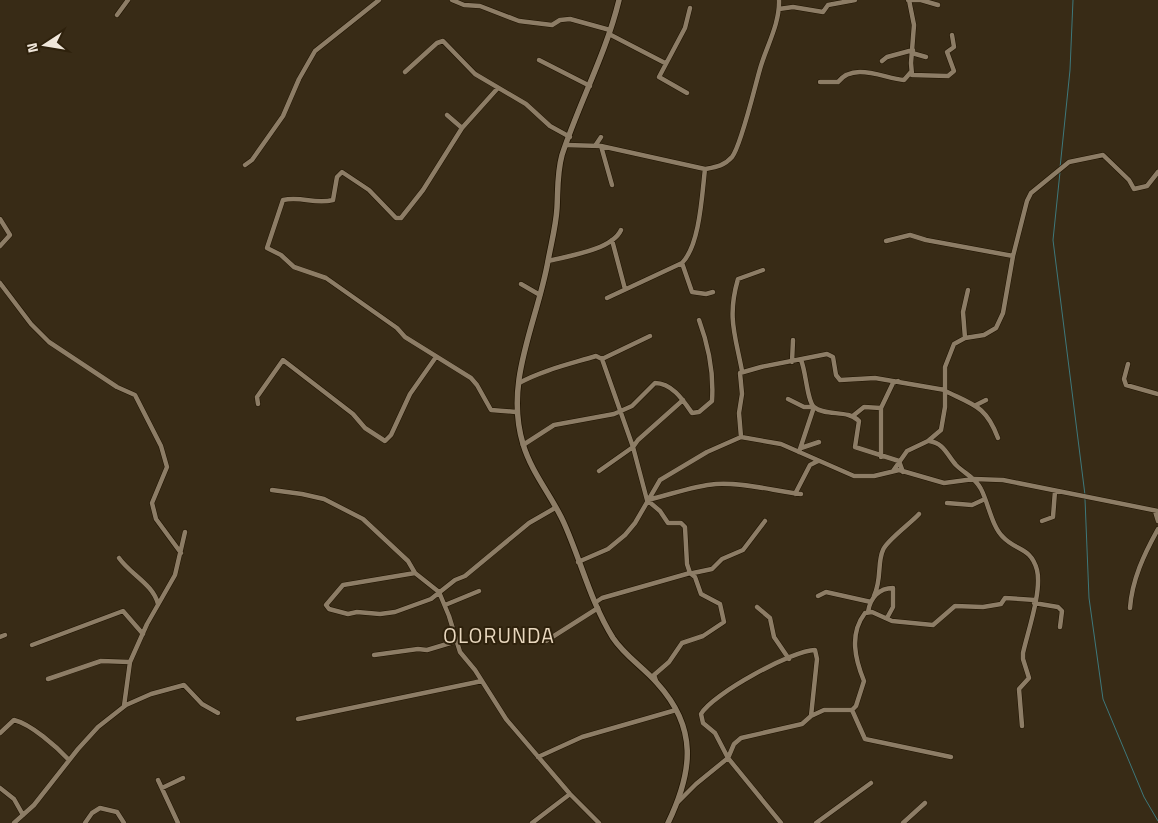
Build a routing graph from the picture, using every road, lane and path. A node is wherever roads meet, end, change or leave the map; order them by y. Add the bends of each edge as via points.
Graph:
1 (128, 0) edge
2 (379, 0) edge
3 (452, 0) edge
4 (482, 0) edge
5 (619, 0) edge
6 (779, 0) edge
7 (855, 0) edge
8 (908, 0) edge
9 (828, 3) edge
10 (938, 5) dead end
11 (480, 6) junction
12 (690, 8) dead end
13 (779, 9) junction
14 (118, 15) dead end
15 (609, 32) junction
16 (952, 35) dead end
17 (912, 52) junction
18 (926, 57) dead end
19 (538, 60) dead end
20 (882, 61) dead end
21 (665, 63) junction
22 (405, 72) dead end
23 (911, 72) junction
24 (820, 82) dead end
25 (590, 86) junction
26 (497, 89) junction
27 (687, 93) dead end
28 (447, 115) dead end
29 (462, 128) junction
30 (570, 137) junction
31 (601, 137) dead end
32 (566, 145) junction
33 (595, 146) junction
34 (601, 146) junction
35 (245, 165) dead end
36 (705, 169) junction
37 (1158, 172) edge
38 (612, 185) dead end
39 (0, 220) edge
40 (621, 230) dead end
41 (612, 240) junction
42 (886, 241) dead end
43 (0, 246) edge
44 (1013, 256) junction
45 (548, 261) junction
46 (682, 263) junction
47 (763, 270) dead end
48 (0, 283) edge
49 (521, 284) dead end
50 (626, 289) junction
51 (968, 290) dead end
52 (712, 292) dead end
53 (540, 295) junction
54 (606, 298) dead end
55 (699, 320) dead end
56 (650, 336) dead end
57 (964, 338) junction
58 (793, 340) dead end
59 (436, 357) junction
60 (602, 359) junction
61 (801, 360) junction
62 (792, 362) junction
63 (1128, 364) dead end
64 (742, 371) junction
65 (898, 381) junction
66 (516, 384) junction
67 (945, 391) junction
68 (1158, 394) edge
69 (788, 399) dead end
70 (683, 400) junction
71 (986, 400) dead end
72 (258, 404) dead end
73 (976, 405) junction
74 (814, 407) junction
75 (881, 408) junction
76 (620, 411) junction
77 (516, 412) junction
78 (854, 415) junction
79 (741, 437) junction
80 (998, 438) dead end
81 (928, 440) junction
82 (819, 442) dead end
83 (523, 445) junction
84 (633, 447) junction
85 (800, 450) junction
86 (881, 457) junction
87 (818, 461) junction
88 (899, 461) junction
89 (599, 470) dead end
90 (893, 471) junction
91 (903, 472) junction
92 (974, 479) junction
93 (272, 490) dead end
94 (1055, 491) junction
95 (795, 494) junction
96 (801, 494) dead end
97 (985, 499) junction
98 (647, 500) junction
99 (947, 503) dead end
100 (555, 508) junction
101 (1156, 511) edge
102 (919, 514) dead end
103 (765, 521) dead end
104 (1042, 521) dead end
105 (1158, 521) edge
106 (1158, 528) edge
107 (185, 532) dead end
108 (181, 553) junction
109 (119, 558) dead end
110 (578, 562) junction
111 (415, 573) junction
112 (692, 573) junction
113 (479, 591) dead end
114 (438, 592) junction
115 (818, 596) dead end
116 (874, 596) junction
117 (1034, 601) junction
118 (871, 602) junction
119 (158, 604) junction
120 (445, 605) junction
121 (597, 605) junction
122 (757, 607) dead end
123 (1130, 608) dead end
124 (868, 612) junction
125 (887, 618) junction
126 (1060, 627) dead end
127 (143, 634) junction
128 (456, 641) junction
129 (546, 641) dead end
130 (32, 645) dead end
131 (374, 656) dead end
132 (789, 659) junction
133 (130, 662) junction
134 (48, 679) dead end
135 (482, 681) junction
136 (656, 682) junction
137 (123, 707) junction
138 (676, 710) junction
139 (852, 710) junction
140 (218, 713) dead end
141 (812, 716) junction
142 (298, 719) dead end
143 (1022, 726) dead end
144 (0, 733) edge
145 (951, 757) dead end
146 (538, 758) junction
147 (728, 758) junction
148 (68, 760) junction
149 (183, 778) dead end
150 (158, 780) dead end
151 (871, 783) dead end
152 (0, 788) edge
153 (162, 788) junction
154 (570, 794) junction
155 (677, 803) junction
156 (925, 803) dead end
157 (23, 815) junction
158 (14, 823) edge
159 (85, 823) edge
160 (124, 823) edge
161 (178, 823) edge
162 (532, 823) edge
163 (598, 823) edge
164 (668, 823) edge
165 (781, 823) edge
166 (816, 823) edge
167 (903, 823) edge

1 - 14 street
2 - 35 street via 315,52 299,78 283,116
3 - 11 street
4 - 11 street
5 - 15 street
6 - 13 street
7 - 9 street
8 - 10 street
8 - 17 street via 914,25
9 - 13 street via 823,12 793,7
11 - 15 street via 519,21 552,25 570,19
12 - 21 street via 685,28
13 - 36 street via 735,153 720,166
15 - 21 street
15 - 25 street
16 - 23 street via 954,48 947,52 954,71 948,76
17 - 18 street
17 - 20 street
17 - 23 street
19 - 25 street
21 - 27 street via 659,77
22 - 26 street via 443,41 467,67
23 - 24 street via 904,80 860,71 843,76 838,82
25 - 30 street
26 - 29 street
26 - 30 street via 526,104 550,126
28 - 29 street
29 - 59 street via 423,190 401,218 396,218 368,190 342,172 337,177 332,200 322,203 298,197 284,200 266,248 281,255 294,267 326,278
30 - 32 street
31 - 33 street
32 - 33 street
32 - 45 street via 558,173 557,209
33 - 34 street
34 - 36 street
34 - 38 street
36 - 46 street via 699,215 688,257
37 - 44 street via 1147,186 1134,189 1103,155 1069,162 1031,193
39 - 43 street via 10,235
40 - 41 street
41 - 45 street via 600,248
41 - 50 street
42 - 44 street via 910,235
44 - 57 street via 1003,313 996,328 984,335
45 - 53 street
46 - 50 street
46 - 52 street via 692,292
47 - 64 street via 738,279 734,293 731,316
48 - 108 street via 49,342 117,387 135,395 161,446 166,467 152,503 156,519
49 - 53 street
50 - 54 street
51 - 57 street via 963,312
53 - 66 street
55 - 70 street via 709,352 712,401 694,414
56 - 60 street
57 - 67 street via 954,344 945,367
58 - 62 street
59 - 72 street via 410,394 391,436 385,441 283,360 257,397
59 - 77 street via 471,378 490,410
60 - 66 street via 596,356
60 - 76 street
61 - 62 street
61 - 65 street via 828,354 833,357 840,380 875,378
61 - 74 street
62 - 64 street
63 - 68 street via 1124,379 1126,385
64 - 79 street
65 - 67 street
65 - 75 street via 893,383
66 - 77 street
67 - 73 street
67 - 81 street via 941,430
69 - 74 street via 804,407
70 - 76 street via 676,392 655,383 632,406
70 - 84 street
71 - 73 street
73 - 80 street via 989,419
74 - 78 street
74 - 85 street
75 - 78 street via 864,407
75 - 86 street
76 - 83 street via 554,425
76 - 84 street
77 - 83 street
78 - 86 street via 858,421 855,447
79 - 85 street
79 - 98 street via 707,452 660,480
81 - 88 street via 908,451
81 - 92 street via 942,446
82 - 85 street
83 - 100 street
84 - 89 street
84 - 98 street
85 - 87 street
86 - 88 street
87 - 90 street via 854,476 874,476
87 - 95 street via 810,466
88 - 90 street
88 - 91 street
90 - 91 street
91 - 92 street via 944,484
92 - 94 street via 1003,480
92 - 97 street
93 - 111 street via 324,499 363,518 408,561
94 - 101 street
94 - 104 street via 1053,517
95 - 96 street
95 - 98 street via 715,484
97 - 99 street via 972,505
97 - 117 street via 1002,537 1032,557 1038,579
98 - 110 street via 635,523 613,546
98 - 112 street via 668,523 680,523 685,527 687,564
100 - 110 street
100 - 114 street via 529,523 465,576
101 - 105 street
102 - 116 street via 882,550 879,586
103 - 112 street via 743,550 722,559 712,569
106 - 123 street via 1142,558
107 - 108 street
108 - 119 street via 175,575
109 - 119 street via 127,570 156,593
110 - 121 street
111 - 114 street
111 - 114 street via 343,584 326,605 328,609 348,614 388,613 431,600
112 - 121 street via 602,598
112 - 136 street via 701,594 720,604 724,622 703,636 682,643 669,662 654,675
113 - 120 street
114 - 120 street
115 - 118 street via 826,592
116 - 118 street
116 - 125 street via 890,588 895,590 893,607
117 - 125 street via 1004,598 1001,604 983,607 955,606 933,626
117 - 126 street via 1058,607 1062,611
117 - 143 street via 1023,653 1029,678 1019,689
118 - 124 street
119 - 127 street
120 - 128 street
121 - 129 street
121 - 136 street via 622,650
122 - 132 street via 770,618 774,637
124 - 125 street
124 - 139 street via 856,635 856,664 864,681
127 - 130 street via 122,610
127 - 133 street
128 - 131 street via 427,650 412,649
128 - 135 street via 463,657
132 - 141 street via 815,650
132 - 147 street via 736,685 702,711 703,723 715,733
133 - 134 street via 101,660
133 - 137 street
135 - 142 street
135 - 146 street
136 - 138 street
137 - 140 street via 151,694 184,685 202,704
137 - 148 street via 91,734
138 - 146 street via 582,737
138 - 155 street via 683,725 688,761
139 - 141 street via 824,710
139 - 145 street via 865,739
141 - 147 street via 796,726 741,738 734,744
144 - 148 street via 14,720 20,721 49,741
146 - 154 street
147 - 155 street
147 - 165 street
148 - 157 street
149 - 153 street
150 - 153 street
151 - 166 street
152 - 157 street via 14,799
153 - 161 street
154 - 162 street
154 - 163 street
155 - 164 street
156 - 167 street
157 - 158 street
159 - 160 street via 100,808 116,812

